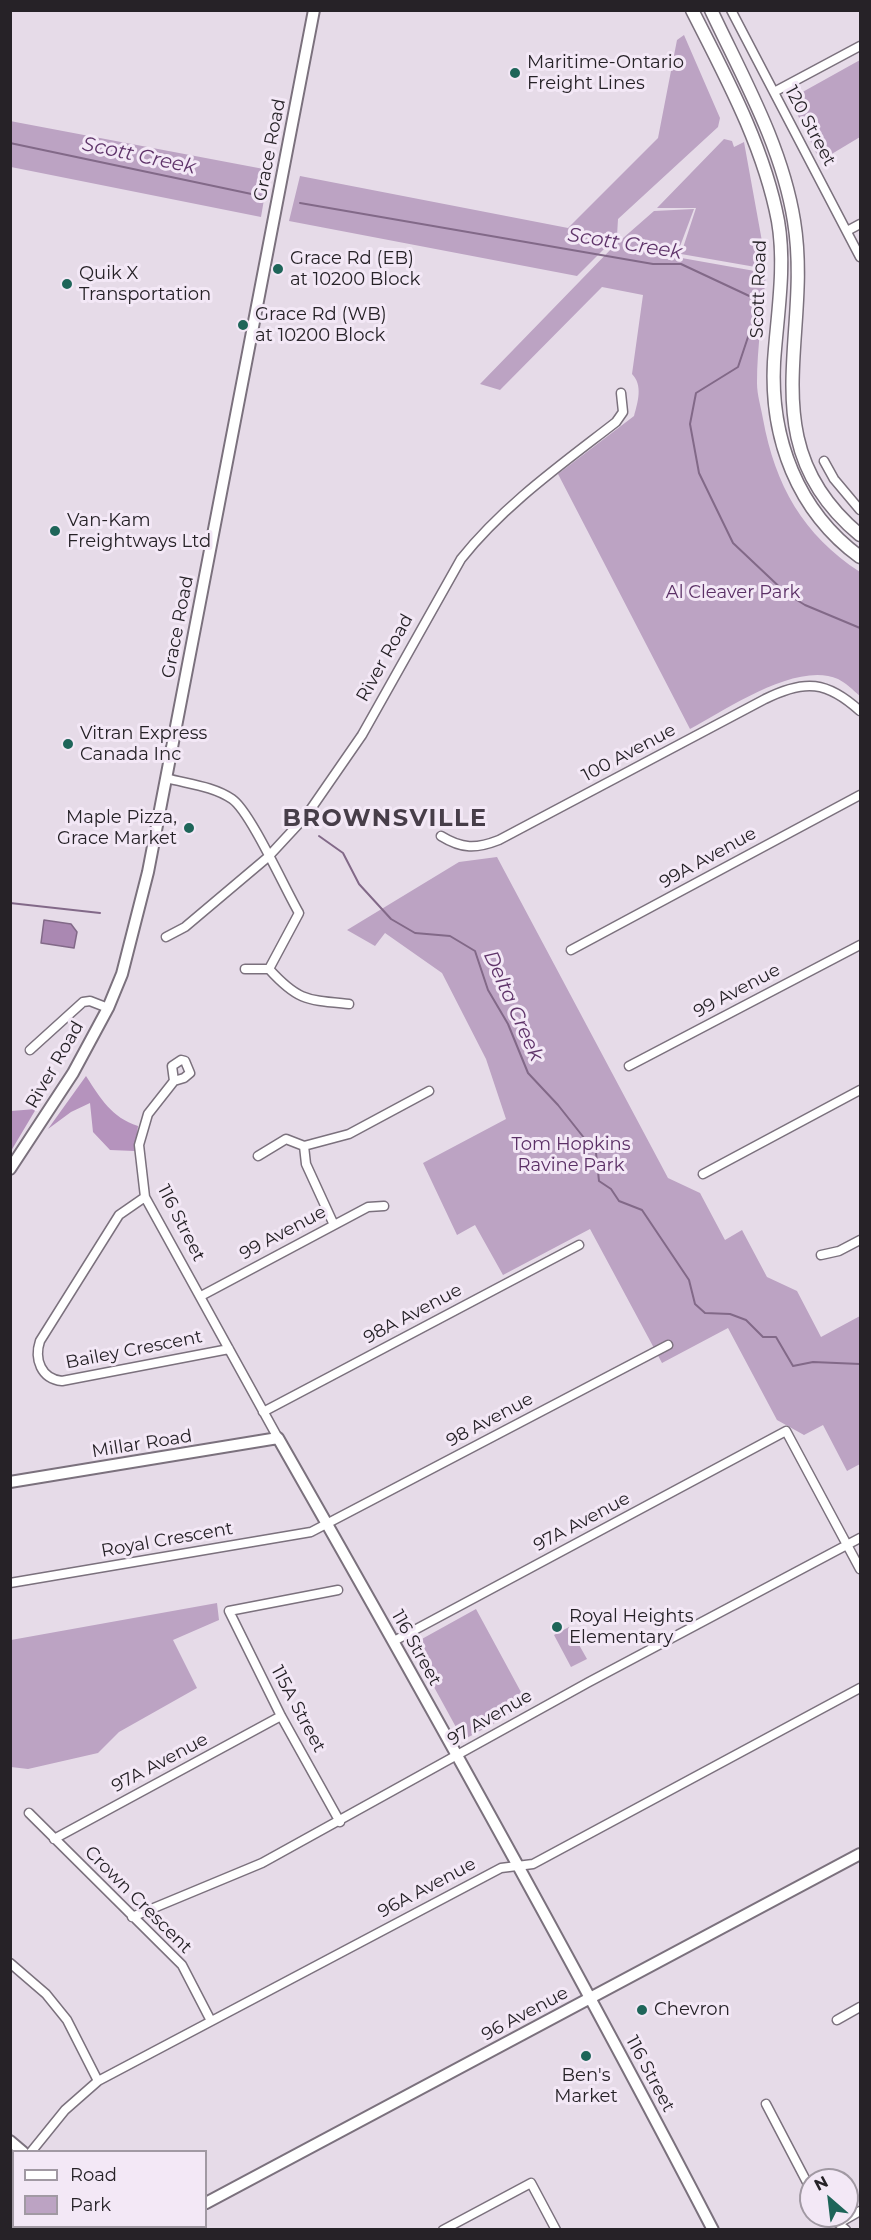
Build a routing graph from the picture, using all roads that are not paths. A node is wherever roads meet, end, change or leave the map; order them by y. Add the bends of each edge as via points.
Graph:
1 (314, 10) edge
2 (693, 10) edge
3 (711, 10) edge
4 (731, 10) edge
5 (861, 46) edge
6 (774, 92) junction
7 (861, 224) edge
8 (847, 231) junction
9 (861, 257) edge
10 (621, 393) dead end
11 (824, 461) dead end
12 (861, 510) edge
13 (861, 535) edge
14 (861, 557) edge
15 (861, 711) edge
16 (166, 778) junction
17 (861, 795) edge
18 (441, 836) dead end
19 (268, 857) junction
20 (166, 937) dead end
21 (861, 945) edge
22 (571, 950) dead end
23 (245, 969) dead end
24 (268, 969) junction
25 (349, 1004) dead end
26 (108, 1008) junction
27 (30, 1050) dead end
28 (629, 1066) dead end
29 (174, 1081) dead end
30 (861, 1090) edge
31 (429, 1091) dead end
32 (304, 1146) junction
33 (258, 1156) dead end
34 (10, 1169) edge
35 (702, 1174) dead end
36 (145, 1197) junction
37 (384, 1206) dead end
38 (334, 1225) junction
39 (861, 1240) edge
40 (579, 1245) dead end
41 (821, 1255) dead end
42 (201, 1296) junction
43 (668, 1345) dead end
44 (230, 1349) junction
45 (263, 1412) junction
46 (278, 1438) junction
47 (10, 1482) edge
48 (328, 1525) junction
49 (861, 1539) edge
50 (848, 1545) junction
51 (861, 1569) edge
52 (10, 1583) edge
53 (338, 1590) dead end
54 (394, 1641) junction
55 (861, 1688) edge
56 (281, 1716) junction
57 (456, 1756) junction
58 (29, 1813) dead end
59 (340, 1822) junction
60 (54, 1839) junction
61 (861, 1854) edge
62 (518, 1866) junction
63 (132, 1917) junction
64 (10, 1963) edge
65 (590, 1998) junction
66 (861, 2007) edge
67 (837, 2020) dead end
68 (211, 2021) junction
69 (98, 2082) junction
70 (766, 2104) dead end
71 (32, 2150) edge
72 (799, 2168) edge
73 (207, 2202) edge
74 (443, 2229) edge
75 (556, 2229) edge
76 (712, 2229) edge

1 - 16 street, Grace Road
2 - 14 main road, Scott Road via 742,112 773,200 780,246 773,384 781,445 811,507
3 - 13 main road, Scott Road via 765,123 789,196 799,269 791,384 800,448 817,485 835,511
4 - 6 street, 120 Street
5 - 6 street
6 - 8 street, 120 Street
7 - 8 street
8 - 9 street, 120 Street
10 - 19 street, River Road via 623,412 616,422 510,506 460,559 357,743 306,816
11 - 12 street
15 - 18 street, 100 Avenue via 834,691 806,685 777,693 489,844 465,848
16 - 19 street via 212,789 233,799 249,818
16 - 26 street, Grace Road via 148,872 125,963
17 - 22 street, 99A Avenue
19 - 20 street, River Road via 185,927
19 - 24 street via 299,914
21 - 28 street, 99 Avenue
23 - 24 street
24 - 25 street via 288,990 312,1001
26 - 27 street via 83,1002
26 - 34 street, River Road via 73,1073
29 - 36 street, 116 Street via 148,1114 139,1145
30 - 35 street
31 - 32 street via 349,1134
32 - 33 street via 286,1139
32 - 38 street via 306,1164
36 - 42 street, 116 Street
36 - 44 street, Bailey Crescent via 119,1215 40,1341 41,1368 48,1377 63,1381
37 - 38 street, 99 Avenue via 368,1207
38 - 42 street, 99 Avenue
39 - 41 street
40 - 45 street, 98A Avenue
42 - 44 street, 116 Street
43 - 48 street, 98 Avenue
44 - 45 street, 116 Street
45 - 46 street, 116 Street
46 - 47 street, Millar Road
46 - 48 street, 116 Street
48 - 52 street, Royal Crescent via 311,1532
48 - 54 street, 116 Street
49 - 50 street, 97 Avenue
50 - 51 street
50 - 54 street, 97A Avenue via 786,1431
50 - 57 street, 97 Avenue
53 - 56 street, 115A Street via 229,1611
54 - 57 street, 116 Street
55 - 62 street, 96A Avenue via 533,1864
56 - 59 street, 115A Street
56 - 60 street, 97A Avenue
57 - 59 street, 97 Avenue
57 - 62 street, 116 Street
58 - 60 street, Crown Crescent
59 - 63 street, 97 Avenue via 262,1863
60 - 63 street, Crown Crescent
61 - 65 street, 96 Avenue
62 - 65 street, 116 Street
62 - 68 street, 96A Avenue via 501,1868
63 - 68 street, Crown Crescent via 182,1965
64 - 69 street via 46,1994 67,2020
65 - 73 street, 96 Avenue
65 - 76 street, 116 Street
66 - 67 street
68 - 69 street, 96A Avenue
69 - 71 street, 96A Avenue via 65,2110
70 - 72 street
74 - 75 street via 531,2183

